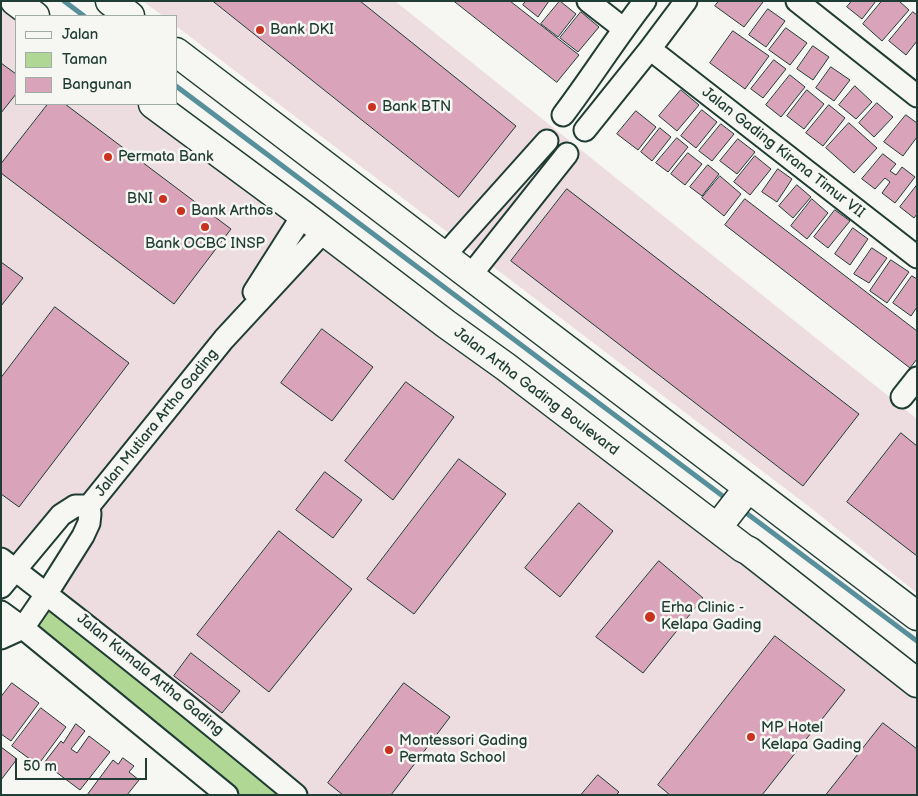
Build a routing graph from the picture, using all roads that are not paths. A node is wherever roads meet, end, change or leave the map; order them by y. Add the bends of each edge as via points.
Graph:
1 (16, 1) edge
2 (110, 1) edge
3 (588, 1) edge
4 (644, 1) edge
5 (686, 1) edge
6 (797, 1) edge
7 (34, 15) edge
8 (129, 15) edge
9 (624, 29) junction
10 (650, 49) junction
11 (178, 54) edge
12 (917, 96) edge
13 (154, 105) edge
14 (563, 115) junction
15 (585, 130) junction
16 (548, 141) junction
17 (567, 154) junction
18 (313, 223) junction
19 (444, 256) junction
20 (917, 257) edge
21 (470, 276) junction
22 (917, 378) edge
23 (902, 397) dead end
24 (745, 492) junction
25 (89, 506) junction
26 (721, 523) junction
27 (8, 564) edge
28 (1, 586) edge
29 (47, 593) junction
30 (1, 612) edge
31 (917, 616) edge
32 (23, 628) junction
33 (1, 638) edge
34 (917, 683) edge
35 (227, 795) edge
36 (296, 795) edge

1 - 7 main road
2 - 8 main road
3 - 9 street
4 - 9 street
5 - 10 street
6 - 12 street
9 - 14 street
10 - 15 street
10 - 20 street, Jalan Gading Kirana Timur VII
11 - 19 main road
13 - 18 main road, Jalan Artha Gading Boulevard
14 - 15 street via 575,117
14 - 16 street via 548,125
15 - 17 street via 580,148
16 - 17 street via 558,152
16 - 19 street
17 - 21 street
18 - 25 street, Jalan Mutiara Artha Gading
18 - 26 main road, Jalan Artha Gading Boulevard via 439,319
19 - 21 main road
21 - 24 main road
22 - 23 street
24 - 26 main road
24 - 31 main road
25 - 27 street, Jalan Mutiara Artha Gading via 75,506 61,515
25 - 29 street, Jalan Mutiara Artha Gading via 89,524
26 - 34 main road, Jalan Artha Gading Boulevard via 743,548
27 - 28 street, Jalan Mutiara Artha Gading
27 - 29 street, Jalan Kumala Artha Gading
29 - 32 street, Jalan Mutiara Artha Gading
29 - 36 street, Jalan Kumala Artha Gading
30 - 32 street
32 - 33 street
32 - 35 street

